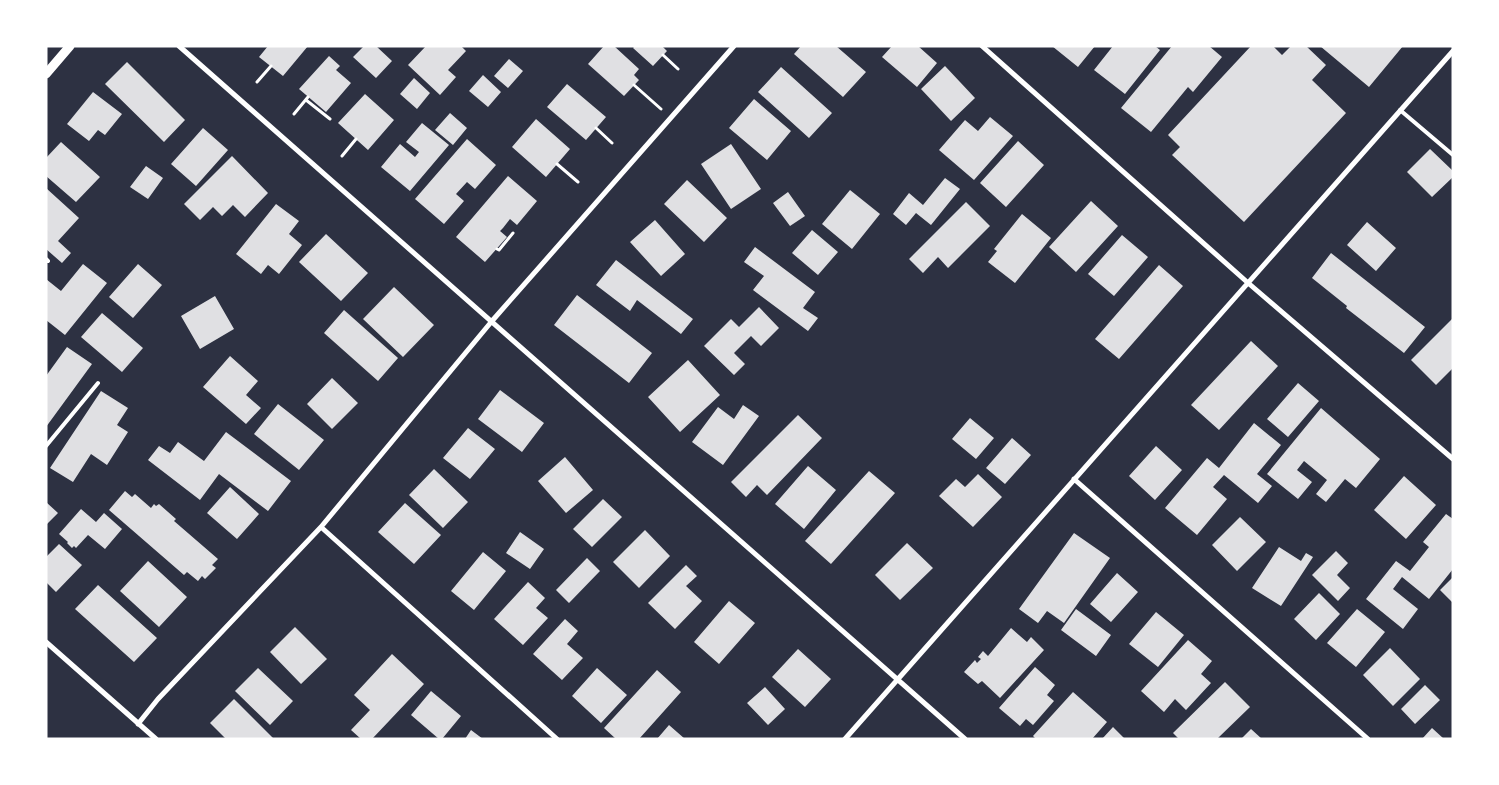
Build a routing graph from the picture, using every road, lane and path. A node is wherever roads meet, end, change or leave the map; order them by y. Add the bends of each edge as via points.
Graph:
1 (70, 46) edge
2 (179, 46) edge
3 (734, 46) edge
4 (982, 46) edge
5 (1453, 51) edge
6 (663, 55) dead end
7 (270, 66) dead end
8 (678, 69) dead end
9 (46, 74) edge
10 (257, 82) dead end
11 (634, 85) dead end
12 (657, 106) dead end
13 (1400, 110) junction
14 (294, 114) dead end
15 (330, 119) dead end
16 (596, 128) dead end
17 (356, 140) dead end
18 (612, 143) dead end
19 (1453, 155) edge
20 (342, 156) dead end
21 (557, 164) dead end
22 (578, 182) dead end
23 (513, 233) dead end
24 (496, 249) dead end
25 (1247, 282) junction
26 (492, 321) junction
27 (98, 383) dead end
28 (46, 446) edge
29 (1453, 460) edge
30 (1074, 479) junction
31 (321, 528) junction
32 (46, 642) edge
33 (898, 680) junction
34 (138, 724) junction
35 (156, 739) edge
36 (557, 739) edge
37 (845, 739) edge
38 (965, 739) edge
39 (1368, 739) edge

1 - 9 street
2 - 26 street
3 - 26 street
4 - 25 street
5 - 13 street
6 - 8 path
7 - 10 path
11 - 12 path
13 - 19 lane
13 - 25 street
14 - 15 path via 307,98
16 - 18 path
17 - 20 path
21 - 22 path
23 - 24 path via 499,250
25 - 29 street
25 - 30 street
26 - 31 street
26 - 33 street
27 - 28 lane
30 - 33 street
30 - 39 street
31 - 34 street
31 - 36 street
32 - 34 street
33 - 37 street
33 - 38 street
34 - 35 street

